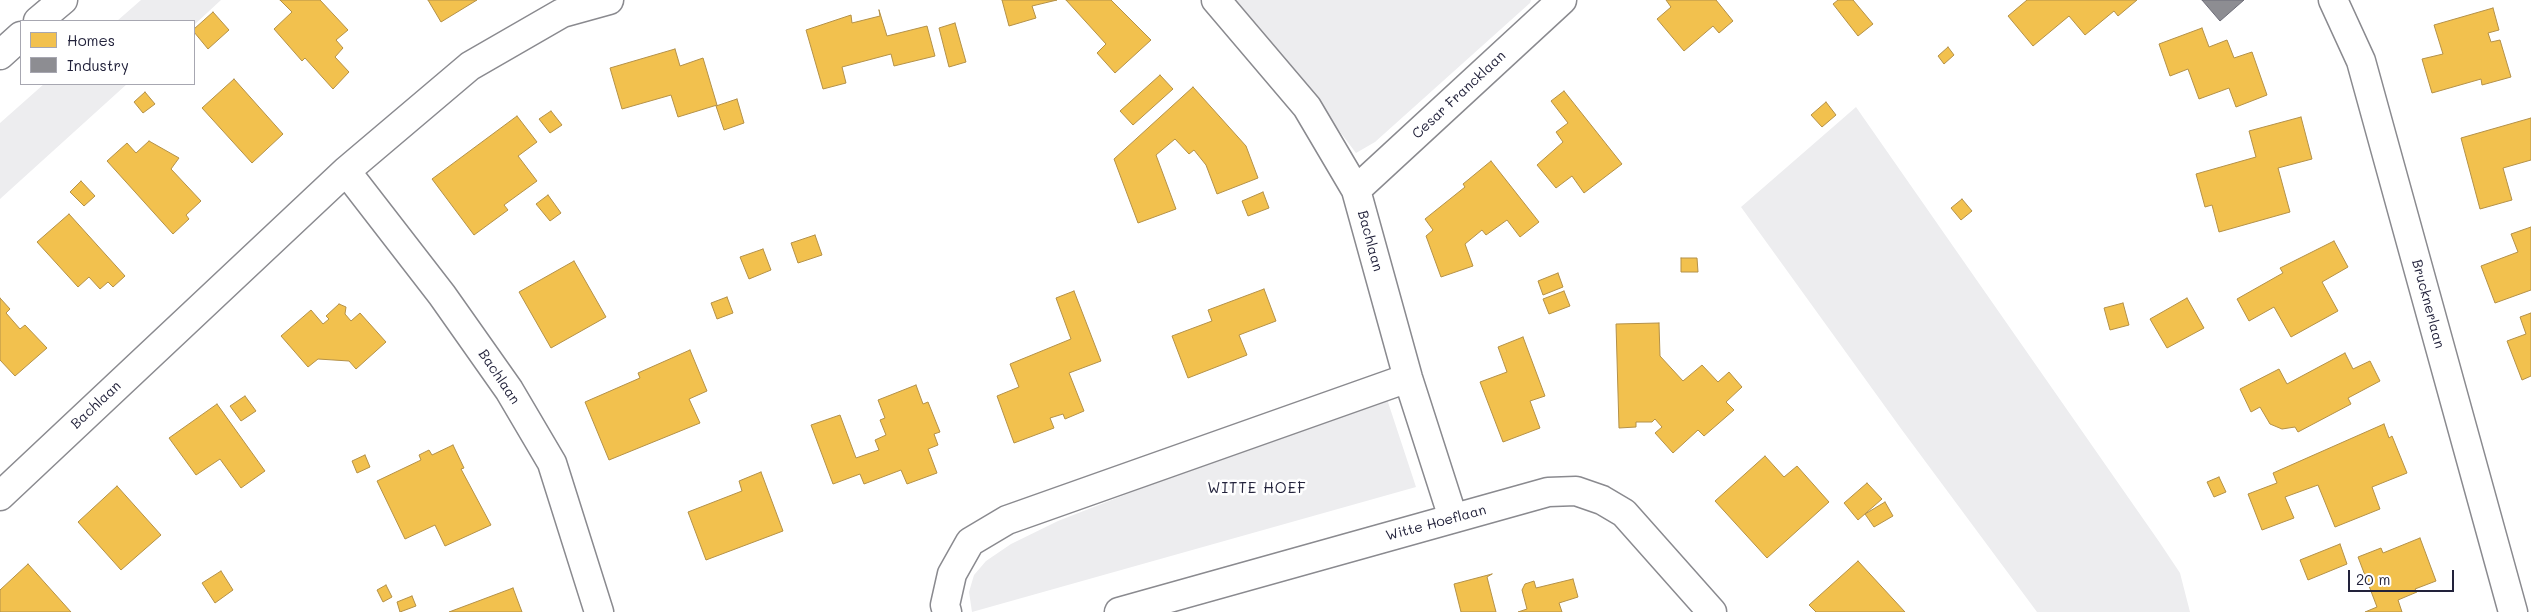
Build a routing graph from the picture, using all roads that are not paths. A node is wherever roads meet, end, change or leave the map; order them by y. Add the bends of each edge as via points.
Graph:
1 (63, 0) edge
2 (609, 0) edge
3 (1216, 0) edge
4 (1562, 0) edge
5 (2333, 0) edge
6 (39, 20) edge
7 (20, 37) edge
8 (0, 55) edge
9 (346, 171) junction
10 (1356, 190) junction
11 (1408, 378) junction
12 (0, 496) edge
13 (1453, 518) junction
14 (599, 612) edge
15 (947, 612) edge
16 (1119, 612) edge
17 (1712, 612) edge
18 (2513, 612) edge

1 - 6 street
2 - 9 street, Bachlaan via 562,13 470,66
3 - 10 street, Bachlaan via 1307,107
4 - 10 street, Cesar Francklaan
5 - 18 street, Brucknerlaan via 2361,61
7 - 8 street
9 - 12 street, Bachlaan
9 - 14 street, Bachlaan via 442,294 509,390 552,463
10 - 11 street, Bachlaan
11 - 13 street, Bachlaan
11 - 15 street via 1007,520 970,542 952,574 945,605
13 - 16 street, Witte Hoeflaan
13 - 17 street, Witte Hoeflaan via 1548,492 1576,491 1602,500 1624,513

